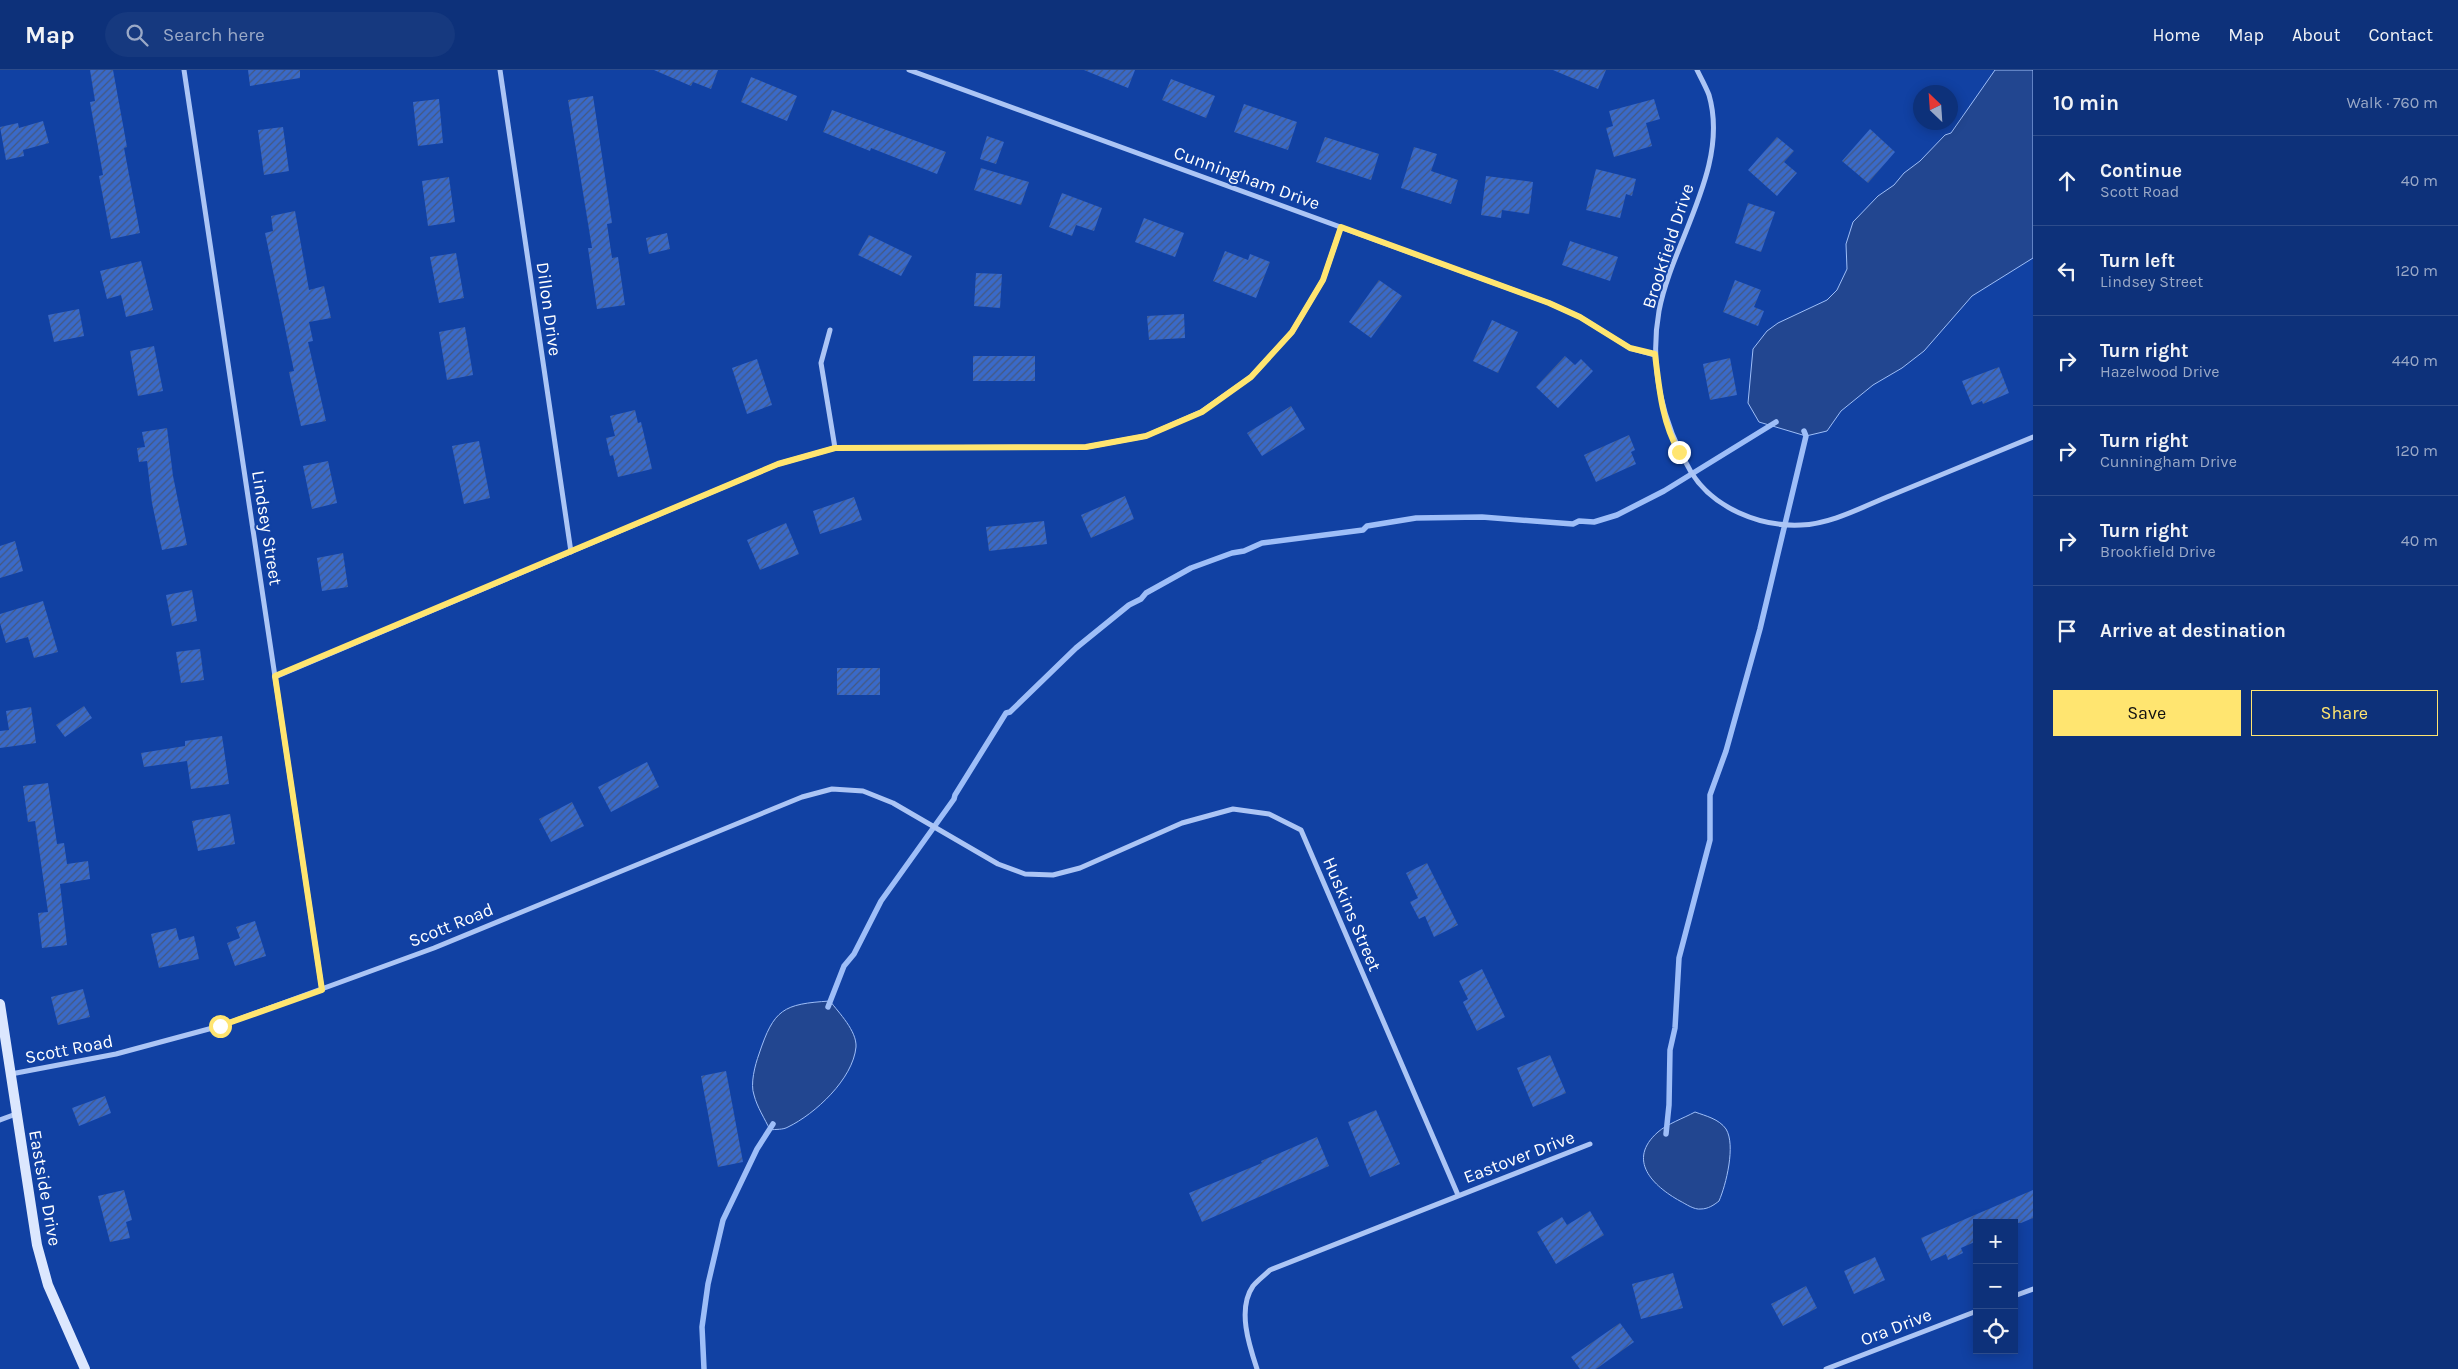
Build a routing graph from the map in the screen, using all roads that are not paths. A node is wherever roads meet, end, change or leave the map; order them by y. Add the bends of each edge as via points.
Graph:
1 (184, 70) edge
2 (500, 70) edge
3 (909, 70) edge
4 (1697, 70) edge
5 (1341, 227) junction
6 (830, 330) dead end
7 (1655, 354) junction
8 (2033, 437) edge
9 (835, 448) junction
10 (571, 552) junction
11 (275, 676) junction
12 (893, 803) joint
13 (322, 990) junction
14 (0, 1004) edge
15 (10, 1074) junction
16 (16, 1114) junction
17 (0, 1120) edge
18 (1590, 1144) dead end
19 (1458, 1195) junction
20 (2033, 1289) edge
21 (2018, 1295) edge
22 (1973, 1313) edge
23 (86, 1369) edge
24 (1257, 1369) edge
25 (1826, 1369) edge

1 - 11 street, Lindsey Street
2 - 10 street, Dillon Drive
3 - 5 street, Cunningham Drive
4 - 7 street, Brookfield Drive via 1709,96 1714,135 1707,173 1663,295
5 - 7 street, Cunningham Drive via 1549,303 1580,317 1630,348
5 - 9 street via 1323,280 1292,332 1251,377 1194,415 1146,436 1086,447
6 - 9 street via 821,364
7 - 8 street, Brookfield Drive via 1660,396 1672,436 1698,482 1728,507 1763,522 1802,525 1840,516
9 - 10 street via 778,464
10 - 11 street
11 - 13 street, Lindsey Street
12 - 13 street, Scott Road via 863,791 832,789 802,797 434,948
12 - 19 street, Huskins Street via 998,864 1025,874 1053,875 1080,868 1182,823 1233,810 1269,814 1300,830
13 - 15 street, Scott Road via 173,1039 116,1054
14 - 15 street, Eastside Drive
15 - 16 street, Eastside Drive
16 - 17 street
16 - 23 street, Eastside Drive via 32,1220 48,1285
18 - 19 street, Eastover Drive
19 - 24 street via 1270,1270 1253,1286 1245,1319
20 - 21 street
22 - 25 street, Ora Drive

